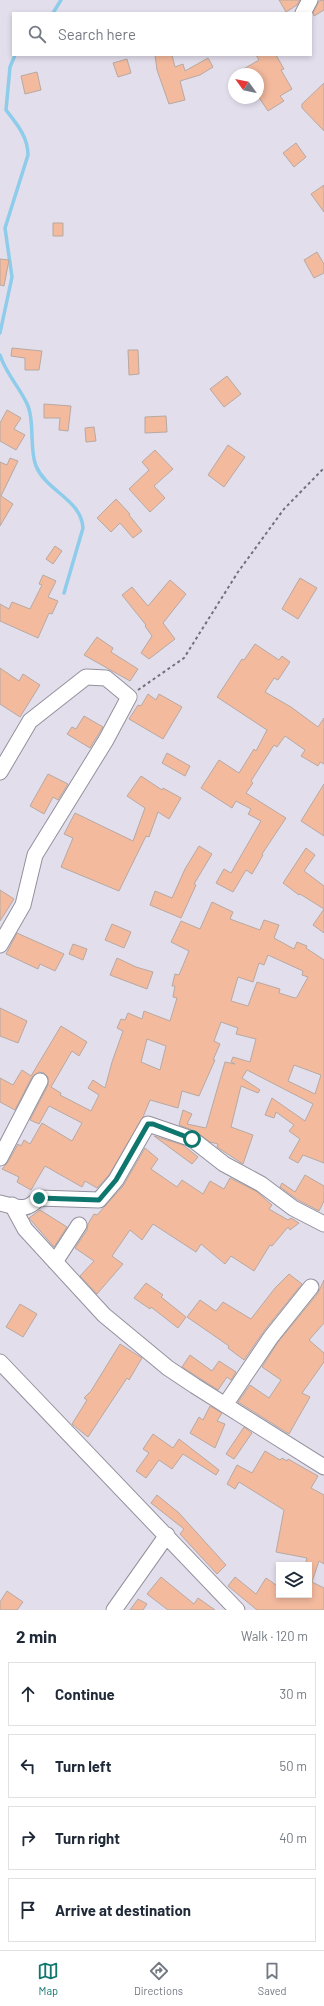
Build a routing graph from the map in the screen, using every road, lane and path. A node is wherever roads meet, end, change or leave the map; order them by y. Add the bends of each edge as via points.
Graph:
1 (310, 0) edge
2 (304, 12) edge
3 (324, 468) edge
4 (129, 697) junction
5 (0, 772) edge
6 (0, 945) edge
7 (40, 1081) dead end
8 (0, 1158) edge
9 (6, 1204) edge
10 (324, 1224) edge
11 (79, 1225) dead end
12 (55, 1262) junction
13 (311, 1287) dead end
14 (0, 1362) edge
15 (225, 1405) junction
16 (324, 1467) edge
17 (167, 1535) junction
18 (114, 1610) edge
19 (237, 1610) edge

1 - 2 street
3 - 4 path via 284,509 238,572 184,658
4 - 5 street via 106,678 86,677 30,721
4 - 6 street via 106,740 35,855 23,905
7 - 8 street
9 - 10 street via 23,1209 31,1207 39,1198 99,1200 116,1180 148,1124 153,1124 192,1139 224,1164 261,1184 292,1208
9 - 12 street
11 - 12 street
12 - 15 street via 104,1315 168,1368
13 - 15 street via 271,1337
14 - 17 street
15 - 16 street
17 - 18 street
17 - 19 street

